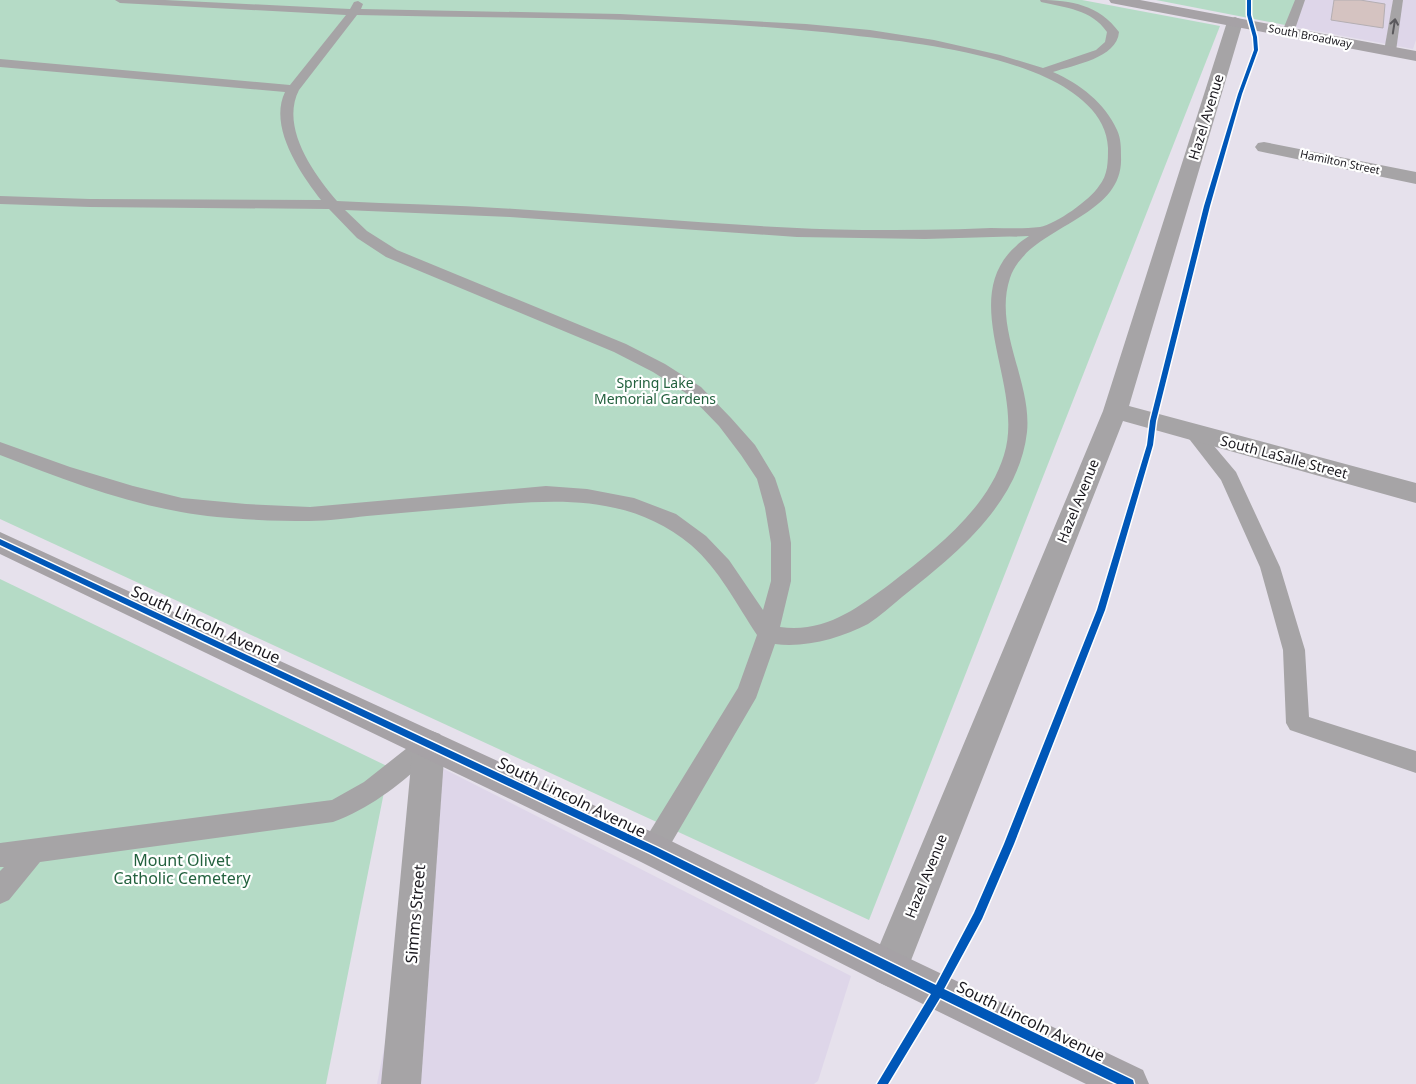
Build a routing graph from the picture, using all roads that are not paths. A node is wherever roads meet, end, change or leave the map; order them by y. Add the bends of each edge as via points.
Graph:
1 (120, 0) edge
2 (1045, 0) edge
3 (1117, 0) edge
4 (1300, 0) edge
5 (1398, 0) edge
6 (1147, 3) edge
7 (357, 6) edge
8 (1235, 22) junction
9 (1288, 32) junction
10 (1390, 51) junction
11 (1416, 56) edge
12 (0, 63) edge
13 (1042, 72) junction
14 (293, 89) junction
15 (1264, 146) dead end
16 (1416, 178) edge
17 (0, 200) edge
18 (333, 205) junction
19 (1046, 231) junction
20 (1115, 411) junction
21 (1192, 431) junction
22 (0, 448) edge
23 (1416, 493) edge
24 (0, 542) edge
25 (768, 634) junction
26 (429, 744) junction
27 (1416, 762) edge
28 (653, 850) junction
29 (33, 851) junction
30 (0, 855) edge
31 (0, 891) edge
32 (889, 968) junction
33 (401, 1084) edge
34 (1129, 1084) edge

1 - 7 lane via 192,6
2 - 13 lane via 1090,10 1101,16 1113,32 1113,40 1100,52
3 - 6 street, South Broadway
4 - 9 lane
10 -> 5 lane
6 - 8 street, South Broadway
7 - 13 lane via 839,29 928,42
7 - 14 lane
8 - 9 street, South Broadway
8 - 20 street, Hazel Avenue
9 - 10 street, South Broadway
10 - 11 street, South Broadway
12 - 14 lane
13 - 19 lane via 1090,100 1111,130 1115,146 1115,168 1108,186 1077,214
14 - 18 lane via 287,102 291,136 304,166
15 - 16 street, Hamilton Street
17 - 18 lane
18 - 19 lane via 510,213 797,233 925,235
18 - 25 lane via 376,245 620,348 695,392 725,422 766,478 781,543 781,581
19 - 25 lane via 1016,254 1004,272 998,291 999,316 1018,403 1018,432 1012,463 995,494 945,551 857,620 794,637
20 - 21 street, South LaSalle Street
20 - 32 street, Hazel Avenue
21 - 23 street, South LaSalle Street
21 - 27 lane via 1229,477 1270,567 1294,650 1298,722
22 - 25 lane via 63,472 133,493 182,504 246,511 310,514 546,493 587,496 634,505 669,519 700,541 722,566
24 - 26 street, South Lincoln Avenue
25 - 28 lane via 748,691
26 - 28 street, South Lincoln Avenue
26 - 29 lane via 372,793 333,811
26 - 33 street, Simms Street
28 - 32 street, South Lincoln Avenue
29 - 30 lane
29 - 31 lane
32 - 34 street, South Lincoln Avenue

